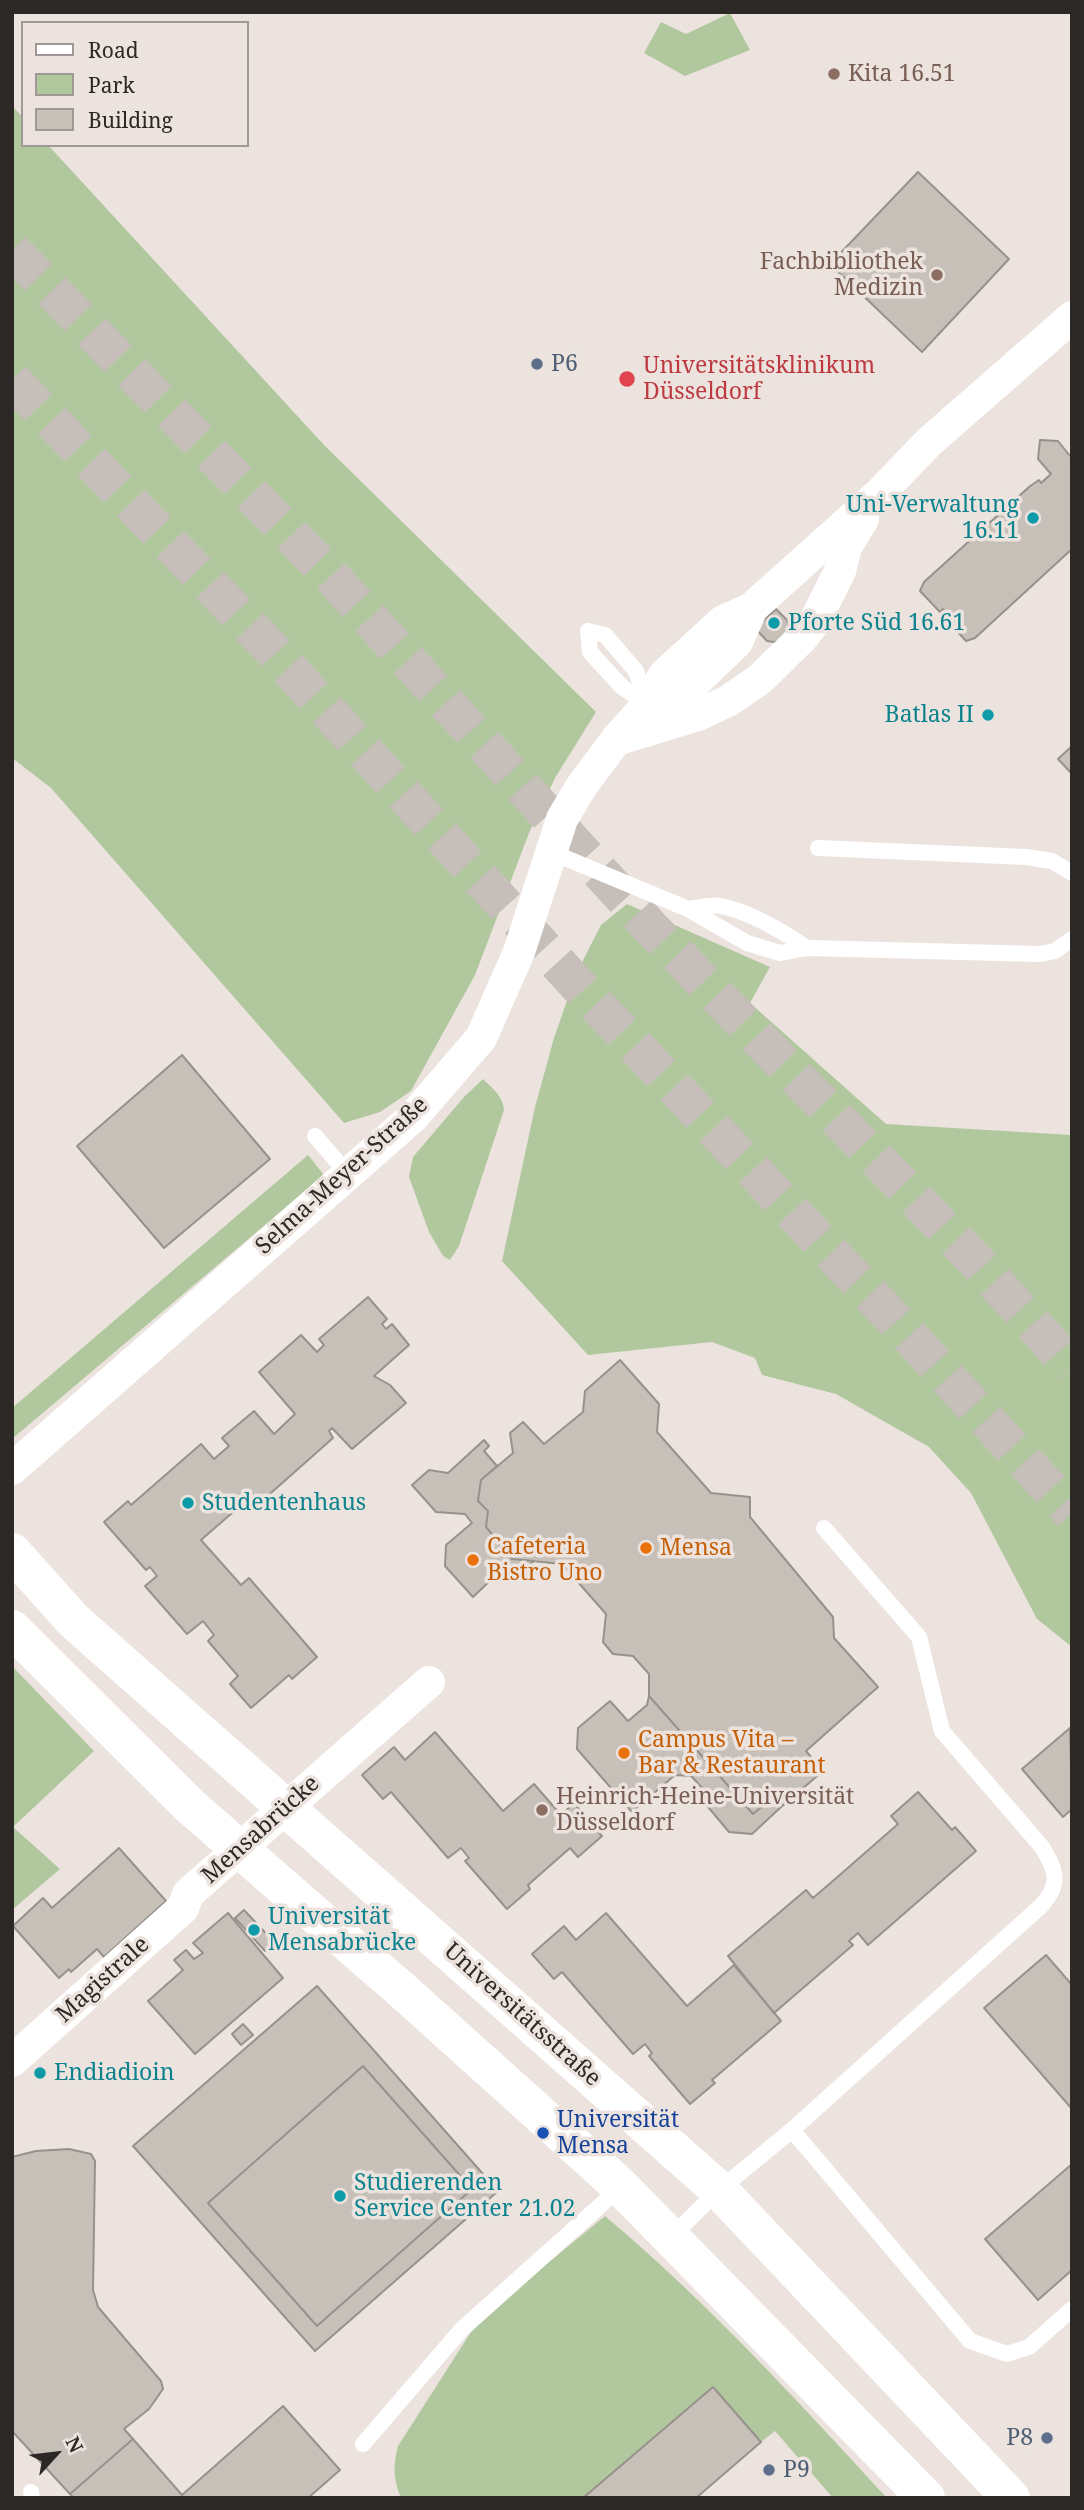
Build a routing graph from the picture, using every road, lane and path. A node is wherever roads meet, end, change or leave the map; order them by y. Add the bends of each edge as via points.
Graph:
1 (1072, 317) edge
2 (878, 495) junction
3 (648, 704) junction
4 (616, 740) junction
5 (818, 848) dead end
6 (551, 852) junction
7 (1072, 873) edge
8 (688, 909) junction
9 (1072, 939) edge
10 (807, 948) junction
11 (315, 1136) dead end
12 (348, 1174) junction
13 (12, 1469) edge
14 (824, 1528) dead end
15 (12, 1552) edge
16 (12, 1629) edge
17 (429, 1682) dead end
18 (188, 1894) joint
19 (12, 2061) edge
20 (792, 2130) junction
21 (621, 2187) junction
22 (719, 2190) junction
23 (671, 2237) junction
24 (1072, 2309) edge
25 (363, 2444) dead end
26 (926, 2498) edge
27 (1012, 2498) edge

1 - 2 street, Selma-Meyer-Straße via 929,442
2 - 3 street, Selma-Meyer-Straße via 752,608 723,621 664,676
2 - 4 street, Selma-Meyer-Straße via 846,547 840,571 814,623 760,679 698,715
3 - 3 lane via 636,671 605,635 588,631 590,652 622,687
3 - 4 street, Selma-Meyer-Straße
4 - 6 street, Selma-Meyer-Straße via 562,819
5 - 7 lane via 1026,857 1052,861
6 - 8 lane
6 - 12 street, Selma-Meyer-Straße via 519,952 481,1038 413,1117
8 - 10 lane via 719,905
8 - 10 lane via 747,943 780,953
9 - 10 lane via 1055,951 1040,954
11 - 12 lane
12 - 13 street, Selma-Meyer-Straße
14 - 20 lane via 919,1637 942,1731 1042,1847 1055,1877 1053,1893 1041,1906
15 - 22 street, Universitätsstraße via 74,1621
16 - 21 street via 190,1806
17 - 18 street, Mensabrücke
18 - 19 street, Magistrale via 183,1908
20 - 22 lane
20 - 24 lane via 970,2341 1007,2354 1029,2347
21 - 23 street
21 - 25 lane via 462,2329
22 - 23 lane
22 - 27 street, Universitätsstraße
23 - 26 street

